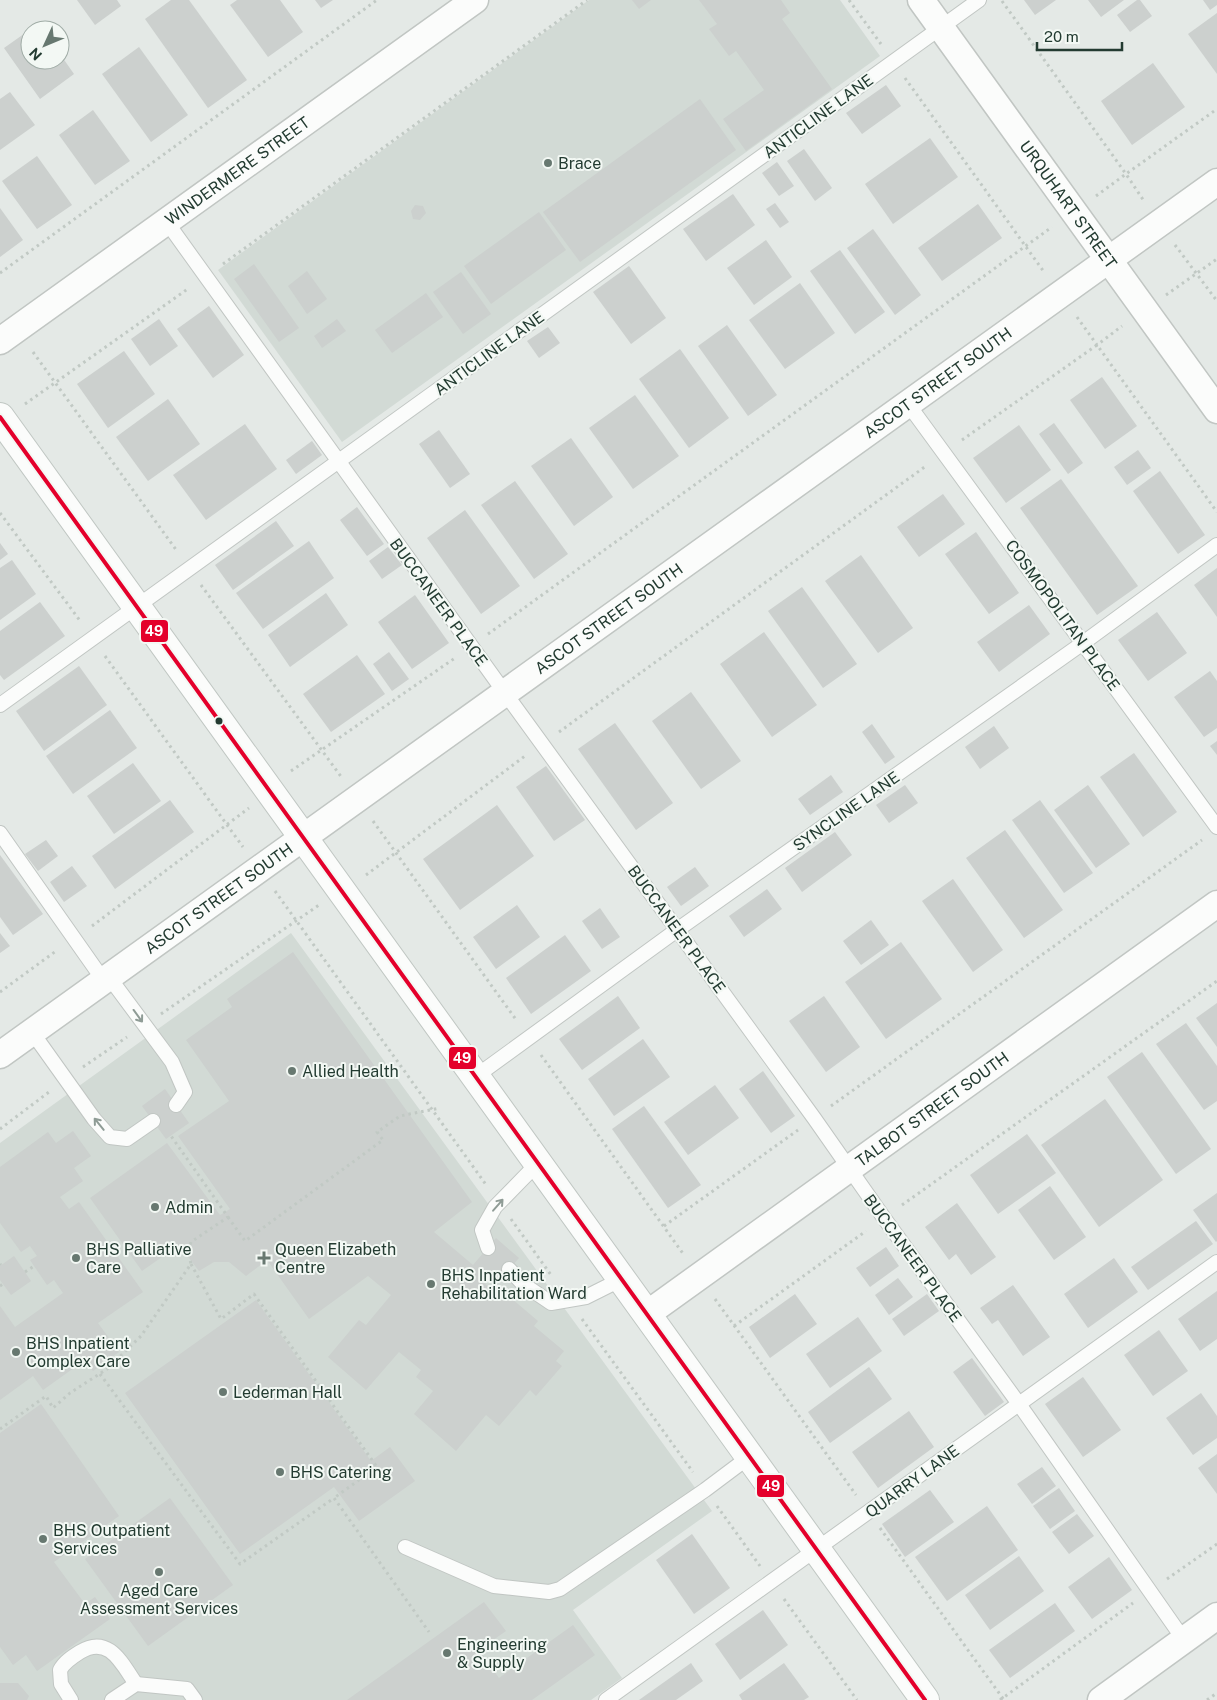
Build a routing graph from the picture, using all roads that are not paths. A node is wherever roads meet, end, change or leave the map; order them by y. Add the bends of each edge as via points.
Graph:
1 (476, 0) edge
2 (921, 0) edge
3 (979, 0) edge
4 (941, 28) junction
5 (1217, 182) edge
6 (166, 221) junction
7 (1109, 259) junction
8 (8, 335) edge
9 (908, 404) junction
10 (1217, 410) edge
11 (1, 419) edge
12 (338, 462) junction
13 (1217, 545) edge
14 (137, 607) junction
15 (1083, 643) junction
16 (505, 693) junction
17 (0, 706) edge
18 (1213, 831) edge
19 (0, 832) edge
20 (303, 838) junction
21 (1217, 904) edge
22 (677, 930) junction
23 (106, 979) junction
24 (32, 1032) junction
25 (0, 1055) edge
26 (475, 1077) junction
27 (176, 1105) dead end
28 (153, 1121) dead end
29 (538, 1163) junction
30 (849, 1168) junction
31 (488, 1248) dead end
32 (1217, 1262) edge
33 (509, 1269) dead end
34 (622, 1279) junction
35 (646, 1314) junction
36 (1019, 1404) junction
37 (750, 1456) junction
38 (405, 1547) dead end
39 (817, 1549) junction
40 (1217, 1616) edge
41 (1184, 1640) junction
42 (136, 1684) junction
43 (614, 1698) edge
44 (71, 1700) edge
45 (112, 1700) edge
46 (195, 1700) edge
47 (925, 1700) edge
48 (1101, 1700) edge

1 - 6 street, WINDERMERE STREET
2 - 4 street, URQUHART STREET
3 - 4 lane, ANTICLINE LANE
4 - 7 street, URQUHART STREET
4 - 12 lane, ANTICLINE LANE
5 - 7 street, ASCOT STREET SOUTH
6 - 8 street, WINDERMERE STREET
6 - 12 lane, BUCCANEER PLACE
7 - 9 street, ASCOT STREET SOUTH
7 - 10 street, URQUHART STREET
9 - 15 lane, COSMOPOLITAN PLACE
9 - 16 street, ASCOT STREET SOUTH
11 - 14 main road
12 - 14 lane, ANTICLINE LANE
12 - 16 lane, BUCCANEER PLACE
13 - 15 lane, SYNCLINE LANE
14 - 17 lane, ANTICLINE LANE
14 - 20 main road
15 - 18 lane, COSMOPOLITAN PLACE
15 - 22 lane, SYNCLINE LANE
16 - 20 street, ASCOT STREET SOUTH
16 - 22 lane, BUCCANEER PLACE
19 - 23 lane
20 - 23 street, ASCOT STREET SOUTH
20 - 26 main road
21 - 30 street, TALBOT STREET SOUTH
22 - 26 lane, SYNCLINE LANE
22 - 30 lane, BUCCANEER PLACE
23 - 24 street, ASCOT STREET SOUTH
23 -> 27 lane via 172,1062 185,1092
24 - 25 street, ASCOT STREET SOUTH
28 -> 24 lane via 127,1139 110,1138
26 - 29 main road
31 -> 29 lane via 482,1230 495,1208
29 - 34 main road
30 - 35 street, TALBOT STREET SOUTH
30 - 36 lane, BUCCANEER PLACE
32 - 36 lane, QUARRY LANE
33 - 34 lane via 551,1303 586,1297
34 - 35 main road
35 - 37 main road
36 - 39 lane, QUARRY LANE
36 - 41 lane, BUCCANEER PLACE
37 - 38 lane via 560,1589 549,1592 494,1586
37 - 39 main road
39 - 43 lane, QUARRY LANE
39 - 47 main road
40 - 41 street
41 - 48 street
42 - 44 lane via 110,1650 98,1646 89,1648 61,1668 61,1684
42 - 45 lane
42 - 46 lane via 187,1688

